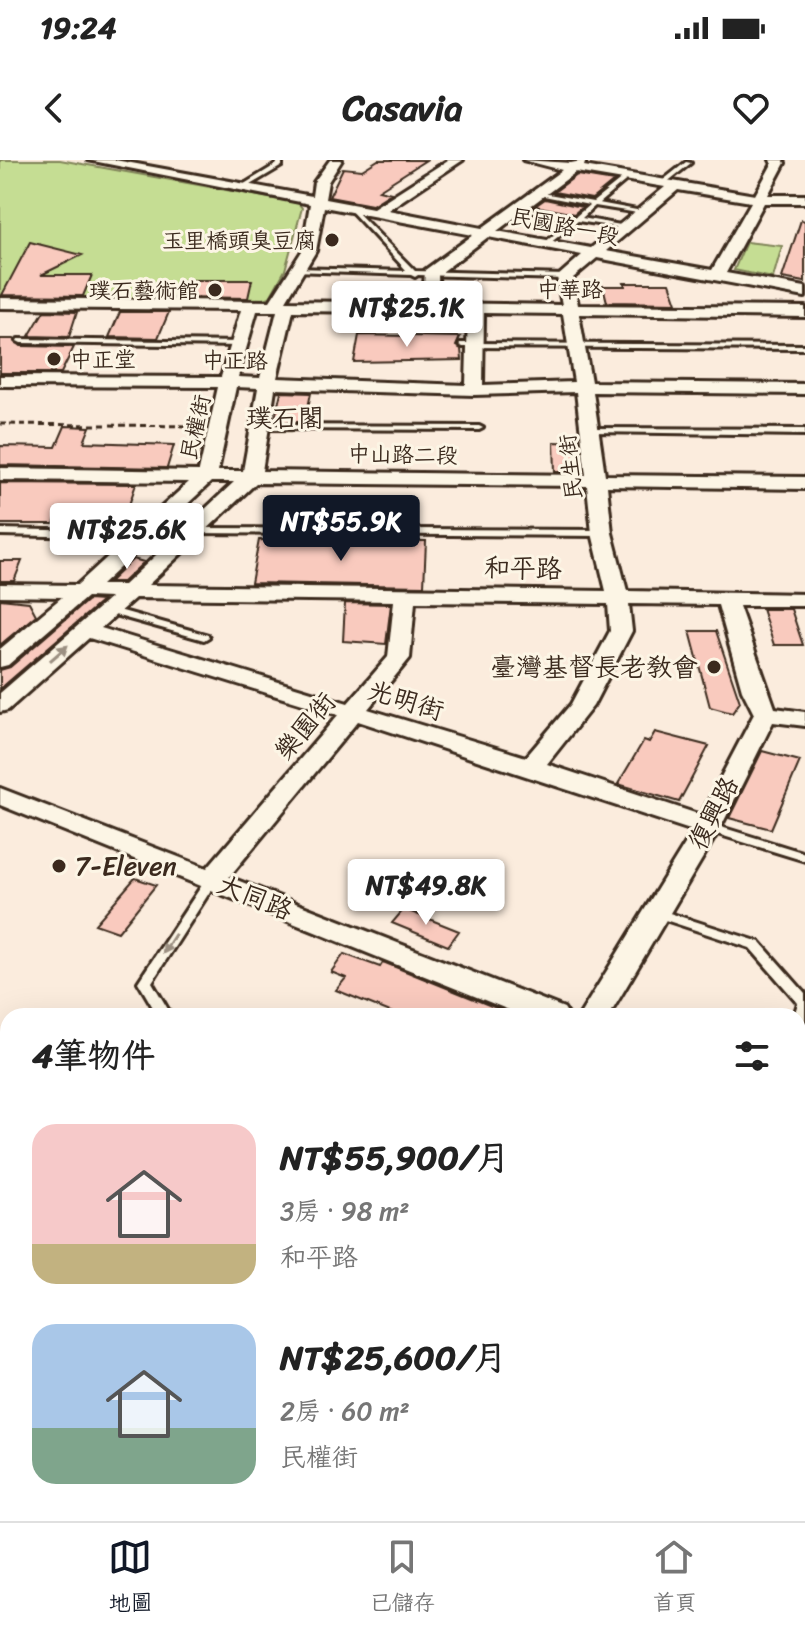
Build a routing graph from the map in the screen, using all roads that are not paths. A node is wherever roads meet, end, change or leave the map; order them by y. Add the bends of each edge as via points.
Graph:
1 (94, 160) edge
2 (204, 160) edge
3 (279, 160) edge
4 (336, 160) edge
5 (457, 160) edge
6 (529, 160) edge
7 (776, 160) edge
8 (688, 163) dead end
9 (578, 164) edge
10 (176, 175) junction
11 (628, 176) junction
12 (670, 183) junction
13 (243, 187) junction
14 (537, 194) junction
15 (757, 199) junction
16 (805, 199) edge
17 (316, 201) junction
18 (594, 204) junction
19 (351, 208) junction
20 (518, 208) junction
21 (374, 213) junction
22 (642, 213) junction
23 (577, 219) junction
24 (626, 228) junction
25 (483, 232) junction
26 (545, 245) junction
27 (594, 254) junction
28 (295, 270) junction
29 (422, 274) junction
30 (565, 277) junction
31 (716, 277) junction
32 (805, 292) edge
33 (0, 303) edge
34 (250, 306) junction
35 (281, 306) junction
36 (431, 309) junction
37 (571, 310) junction
38 (476, 311) junction
39 (805, 312) edge
40 (21, 341) dead end
41 (241, 344) junction
42 (469, 345) junction
43 (578, 347) junction
44 (805, 347) edge
45 (0, 381) edge
46 (230, 382) junction
47 (267, 383) junction
48 (583, 387) junction
49 (805, 389) edge
50 (474, 390) junction
51 (260, 427) junction
52 (479, 428) dead end
53 (591, 430) junction
54 (805, 432) edge
55 (0, 474) edge
56 (208, 475) junction
57 (252, 476) junction
58 (596, 481) junction
59 (805, 483) edge
60 (192, 531) junction
61 (0, 532) edge
62 (602, 533) junction
63 (144, 535) junction
64 (0, 590) edge
65 (82, 591) junction
66 (129, 592) junction
67 (405, 594) junction
68 (618, 598) junction
69 (726, 598) junction
70 (793, 603) edge
71 (108, 610) junction
72 (86, 630) junction
73 (204, 637) dead end
74 (0, 660) edge
75 (0, 705) edge
76 (353, 713) junction
77 (766, 714) junction
78 (805, 719) edge
79 (531, 767) junction
80 (0, 796) edge
81 (708, 827) junction
82 (805, 857) edge
83 (212, 879) junction
84 (657, 913) junction
85 (805, 1002) edge
86 (160, 1008) edge
87 (534, 1008) edge
88 (599, 1008) edge

1 - 10 street, 民國路一段
2 - 10 street
3 - 13 lane via 280,165
4 - 17 street
5 - 21 street
6 - 9 street
7 - 15 street via 779,163
8 - 12 lane
9 - 11 street
9 - 14 street
10 - 13 street, 民國路一段
11 - 12 street
11 - 18 lane
12 - 15 street
12 - 22 street
13 - 17 street, 民國路一段
14 - 18 lane
14 - 20 street
15 - 16 street
15 - 31 street
17 - 19 street, 民國路一段
17 - 28 street via 309,251
18 - 22 lane
18 - 23 lane
19 - 21 street, 民國路一段
19 - 29 lane
20 - 23 lane
20 - 25 street
21 - 25 street, 民國路一段
22 - 24 street
23 - 24 lane
23 - 26 lane
24 - 27 street
25 - 26 street, 民國路一段
25 - 29 street
26 - 27 street, 民國路一段
27 - 30 street
27 - 31 street, 民國路一段
28 - 29 lane
28 - 35 street
29 - 30 lane
29 - 36 street
30 - 37 street, 民生街
31 - 32 street, 民國路一段
33 - 34 street, 中華路
34 - 35 street, 中華路
34 - 41 street, 民權街
35 - 36 street, 中華路
35 - 47 street
36 - 38 street, 中華路
37 - 38 street, 中華路
37 - 39 street, 中華路
37 - 43 street, 民生街
38 - 42 street
40 - 41 lane
41 - 46 street, 民權街
42 - 43 lane
42 - 50 street
43 - 44 lane
43 - 48 street, 民生街
45 - 46 street, 中正路
46 - 47 street, 中正路
46 - 56 street, 民權街
47 - 50 street, 中正路
47 - 51 street
48 - 49 street, 中正路
48 - 50 street, 中正路
48 - 53 street, 民生街
51 - 52 lane
51 - 57 street
53 - 54 lane
53 - 58 street, 民生街
55 - 56 street, 中山路二段
56 - 57 street, 中山路二段
56 - 63 street, 民權街
57 - 58 street, 中山路二段
57 - 60 street
58 - 59 street, 中山路二段
58 - 62 street, 民生街
60 - 62 lane
60 - 66 street
61 - 63 lane
62 - 68 street, 民生街
63 - 65 street, 民權街
64 - 65 street, 和平路
65 - 66 street, 和平路
65 - 74 street, 民權街
66 - 67 street, 和平路
66 - 71 street
67 - 68 street, 和平路
67 - 76 street, 樂園街 via 399,658
68 - 69 street, 和平路
68 - 79 street, 民生街 via 621,631 581,706
69 - 70 street, 和平路
69 - 77 street
71 - 72 street
71 - 73 lane
75 -> 72 street
72 - 76 street, 光明街
76 - 79 street, 光明街
76 - 83 street, 樂園街
77 - 78 street
77 - 81 street, 復興路
79 - 81 street, 光明街
80 - 83 street, 大同路
81 - 82 lane
81 - 84 street, 復興路
83 -> 86 lane via 145,982
83 - 87 street, 大同路
84 - 85 lane via 755,945
84 - 88 street, 復興路

